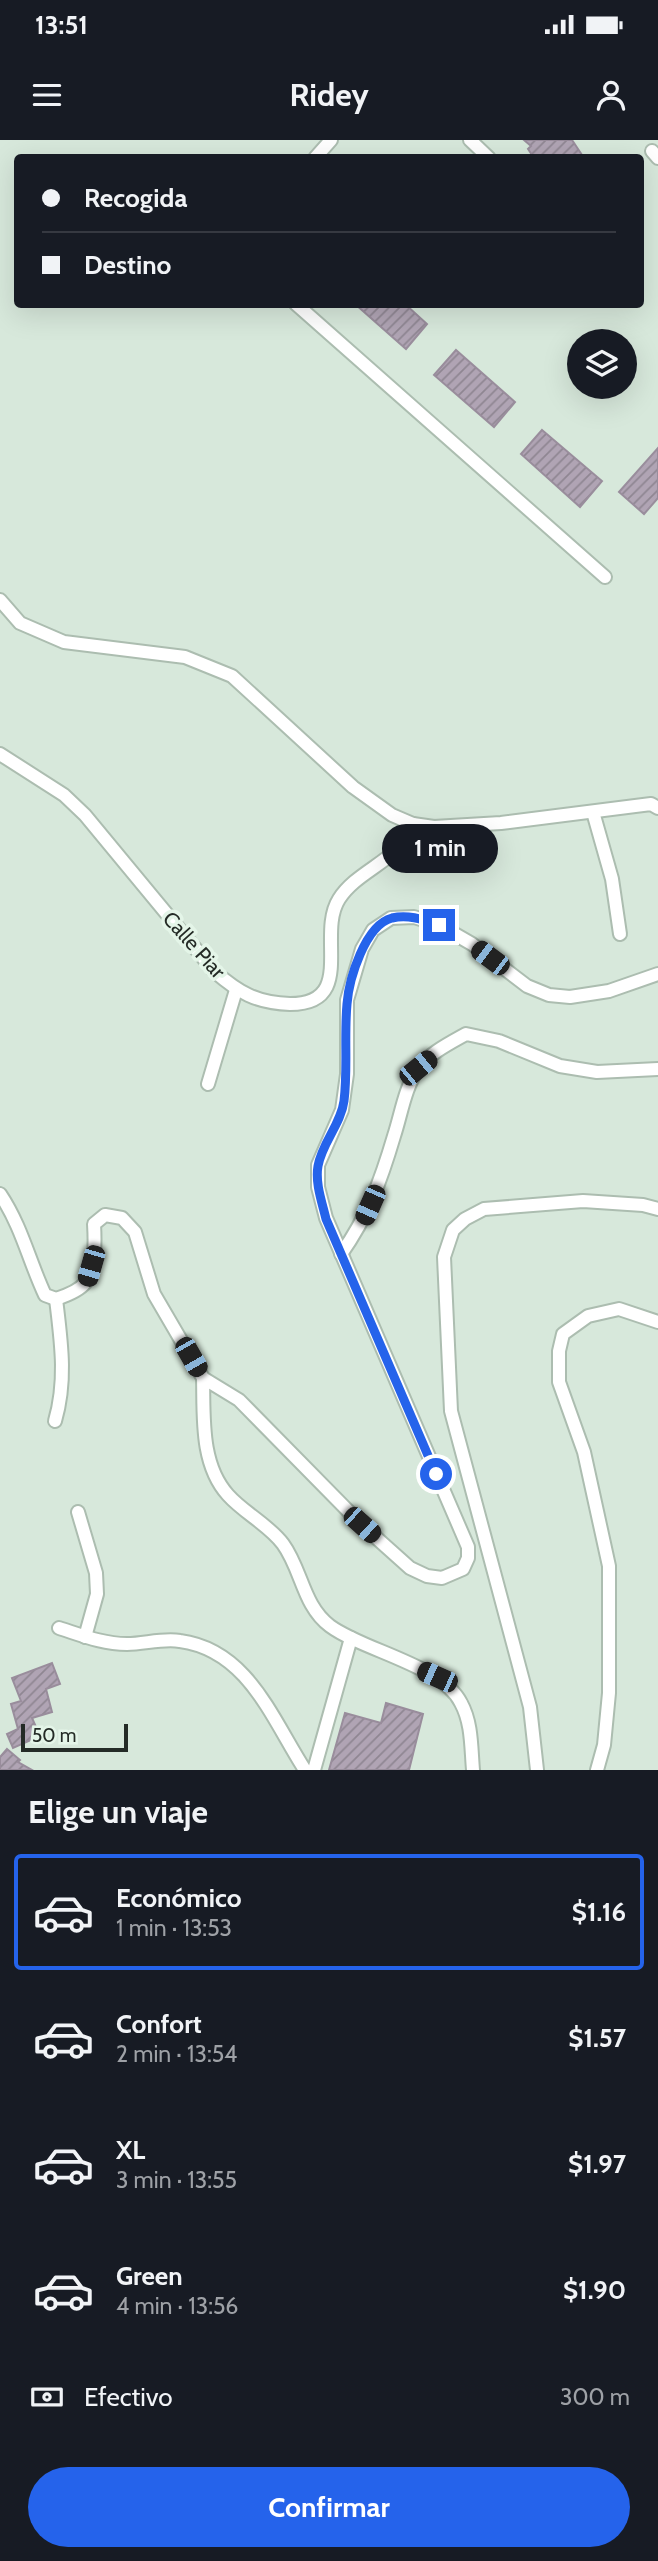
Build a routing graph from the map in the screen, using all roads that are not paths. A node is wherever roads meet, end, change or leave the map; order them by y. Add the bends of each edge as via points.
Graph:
1 (331, 140) edge
2 (470, 140) edge
3 (319, 154) edge
4 (485, 154) edge
5 (301, 308) edge
6 (605, 578) dead end
7 (0, 600) edge
8 (0, 754) edge
9 (658, 808) edge
10 (593, 811) junction
11 (413, 824) junction
12 (620, 934) dead end
13 (658, 974) edge
14 (236, 990) junction
15 (658, 1069) edge
16 (208, 1084) dead end
17 (0, 1194) edge
18 (658, 1209) edge
19 (341, 1254) junction
20 (56, 1299) junction
21 (658, 1322) edge
22 (204, 1378) junction
23 (55, 1421) dead end
24 (78, 1512) dead end
25 (59, 1628) dead end
26 (85, 1637) junction
27 (351, 1638) junction
28 (305, 1770) edge
29 (314, 1770) edge
30 (473, 1770) edge
31 (537, 1770) edge
32 (597, 1770) edge

1 - 3 street
2 - 4 street
5 - 6 street
7 - 11 street via 20,623 64,642 185,657 232,676 353,787
8 - 14 street, Calle Piar via 64,795 85,815 214,971
9 - 10 street via 651,804
10 - 11 street via 500,823
10 - 12 street via 612,879
11 - 14 street, Calle Piar via 409,837 338,900 332,921 330,980 323,994 292,1004 264,1002
13 - 19 street via 609,991 549,995 527,986 439,925 414,917 391,918 373,930 362,948 347,1000 342,1110 318,1165 326,1219
14 - 16 street
15 - 19 street via 597,1072 560,1066 499,1041 466,1034 442,1048 418,1068 380,1184 361,1226
17 - 20 street via 26,1242 36,1277 46,1295
18 - 31 street via 583,1200 484,1209 453,1230 444,1257 451,1411 530,1707
19 - 22 street via 468,1547 463,1569 442,1578 410,1568 239,1400
20 - 22 street via 86,1283 96,1250 94,1224 105,1215 122,1218 135,1232 155,1294
20 - 23 street via 64,1356 62,1399
21 - 32 street via 619,1309 588,1316 563,1334 559,1351 559,1382 584,1452 609,1566 609,1693
22 - 27 street via 204,1430 212,1466 227,1493 282,1542 310,1604 329,1625
24 - 26 street via 96,1573 97,1594
25 - 26 street
26 - 28 street via 125,1644 178,1640 206,1647 232,1662 253,1683
27 - 29 street
27 - 30 street via 437,1677 460,1701 471,1733

